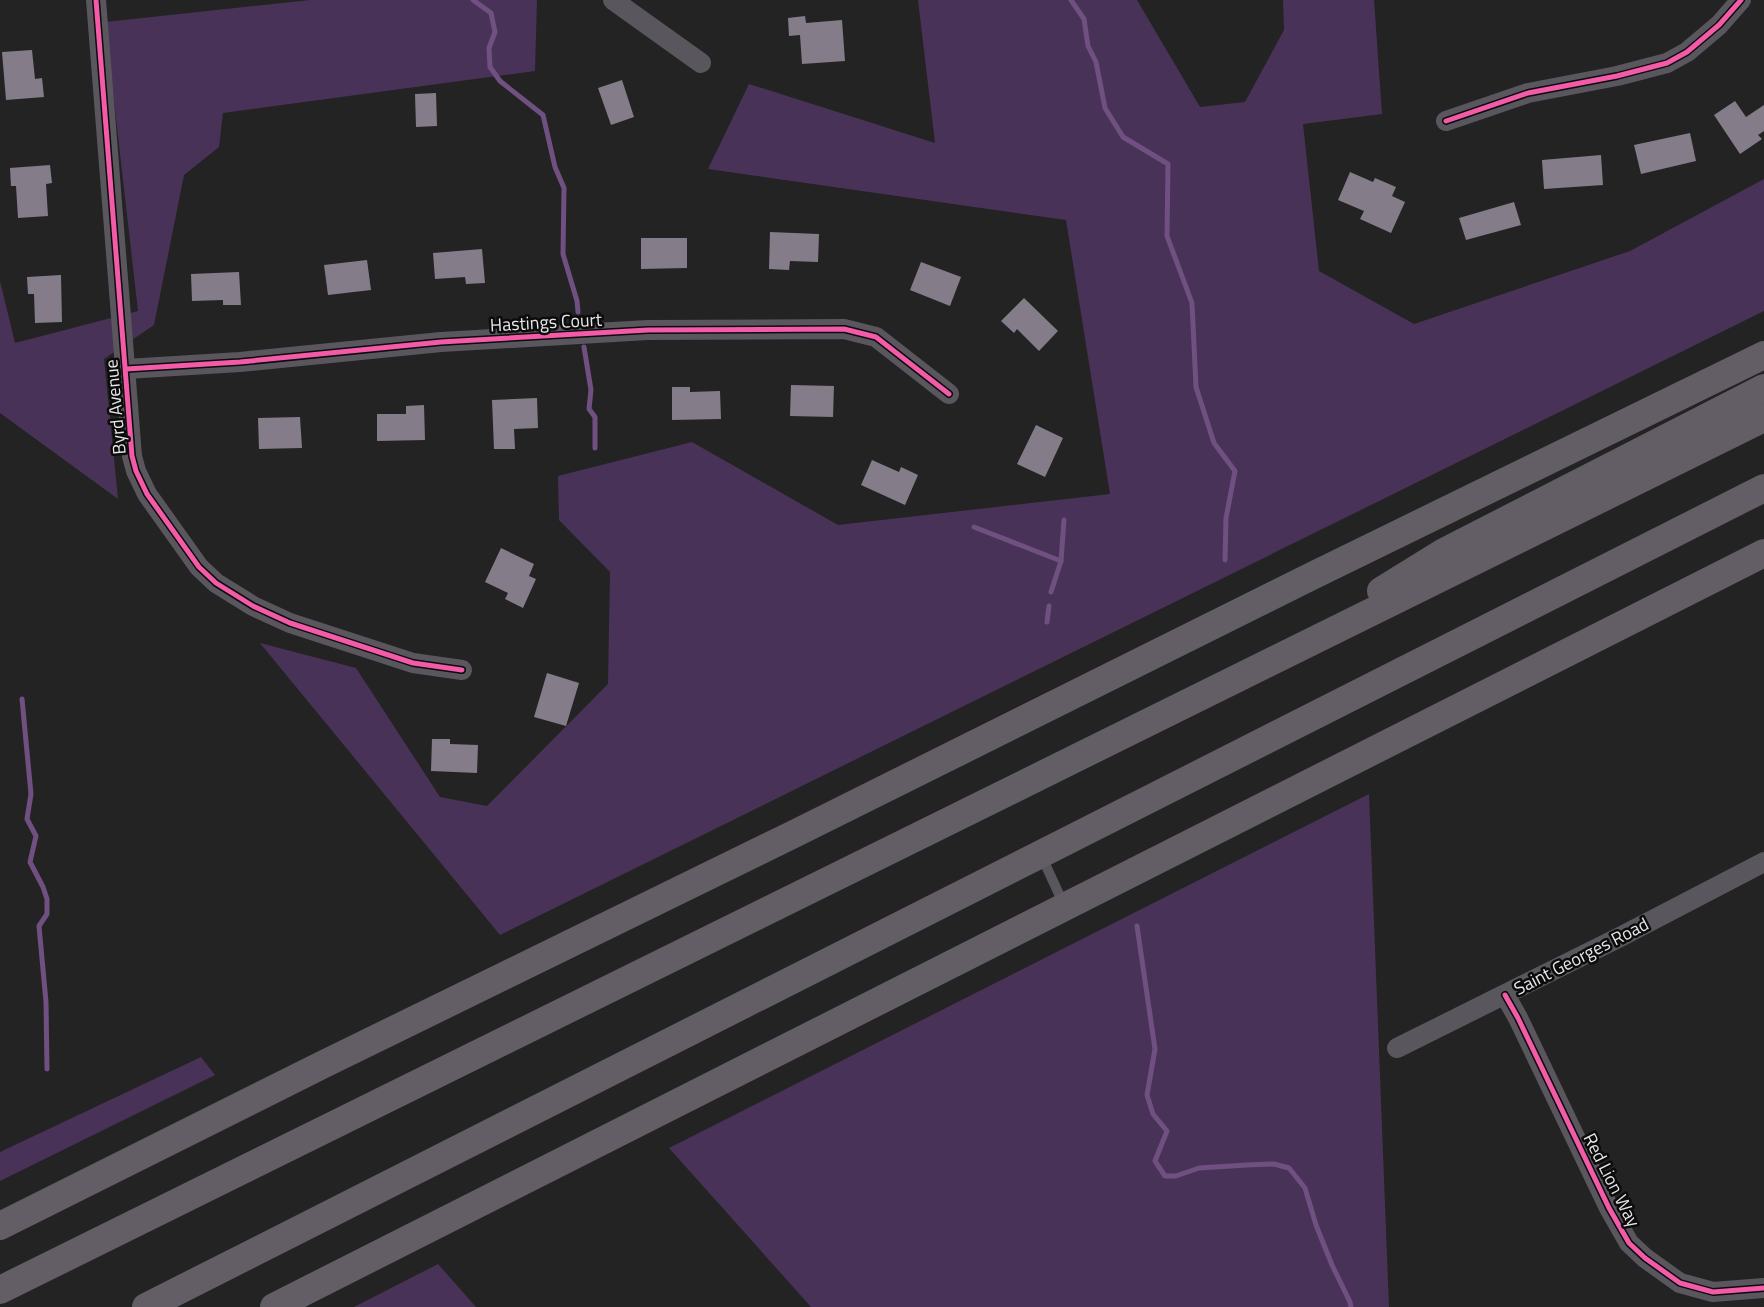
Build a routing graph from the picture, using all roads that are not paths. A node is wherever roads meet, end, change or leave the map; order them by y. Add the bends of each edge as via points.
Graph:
1 (96, 0) edge
2 (613, 0) edge
3 (1741, 0) edge
4 (701, 63) dead end
5 (1446, 121) dead end
6 (1764, 355) edge
7 (126, 369) junction
8 (1764, 388) edge
9 (949, 394) dead end
10 (1764, 418) edge
11 (1764, 488) edge
12 (1764, 553) edge
13 (462, 670) dead end
14 (1240, 678) junction
15 (1041, 854) junction
16 (1764, 862) edge
17 (1064, 907) junction
18 (1505, 995) junction
19 (1397, 1048) dead end
20 (0, 1226) edge
21 (1764, 1288) edge
22 (0, 1290) edge
23 (146, 1307) edge
24 (274, 1307) edge

1 - 7 street, Byrd Avenue
2 - 4 street
3 - 5 street via 1713,31 1667,63 1528,93
6 - 20 highway
7 - 9 street, Hastings Court via 240,362 441,342 648,330 844,329 876,337
7 - 13 street, Byrd Avenue via 132,456 136,471 147,494 199,567 216,584 290,623 413,663
8 - 14 highway via 1444,552
10 - 14 highway
11 - 15 highway
12 - 17 highway
14 - 22 highway
15 - 17 lane
15 - 23 highway
16 - 18 street, Saint Georges Road
17 - 24 highway
18 - 19 street, Saint Georges Road
18 - 21 street, Red Lion Way via 1628,1243 1680,1283 1713,1292

